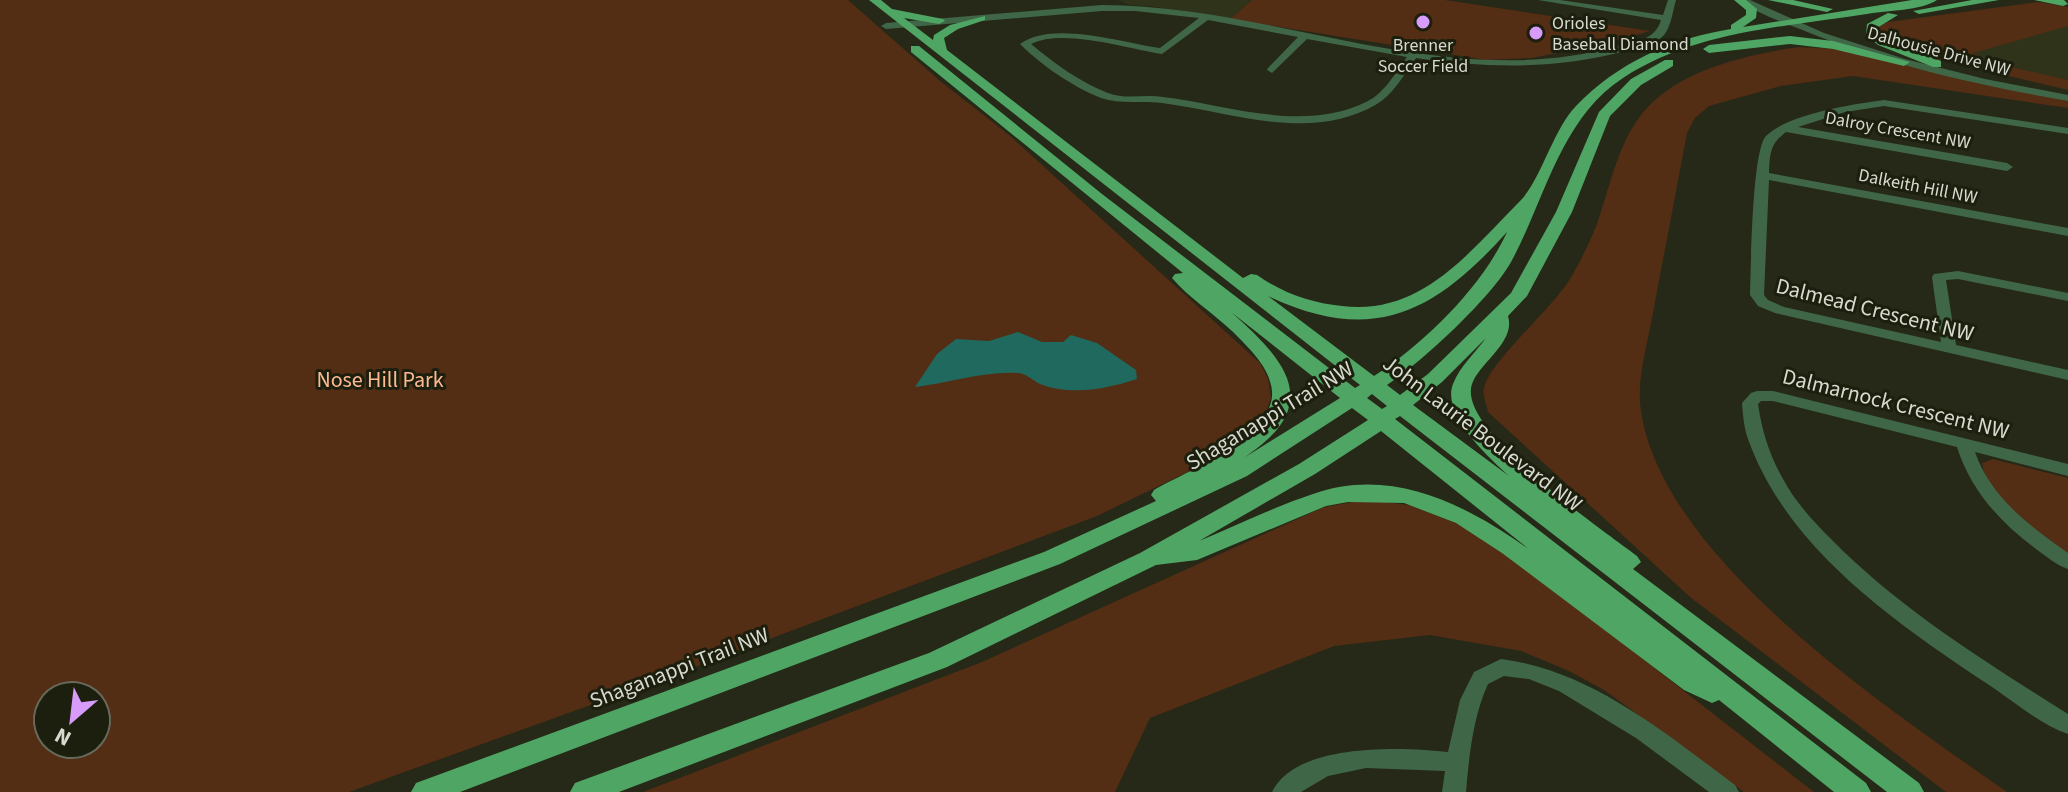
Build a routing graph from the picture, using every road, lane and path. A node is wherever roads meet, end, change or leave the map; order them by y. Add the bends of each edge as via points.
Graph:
1 (857, 0) edge
2 (874, 0) edge
3 (1542, 0) edge
4 (1672, 0) edge
5 (1741, 0) edge
6 (1757, 0) edge
7 (1773, 0) edge
8 (1932, 0) edge
9 (1994, 0) edge
10 (2039, 0) edge
11 (2057, 0) edge
12 (1082, 5) edge
13 (887, 11) junction
14 (1891, 11) junction
15 (981, 18) junction
16 (1205, 18) junction
17 (1666, 18) junction
18 (939, 21) junction
19 (1802, 23) junction
20 (902, 24) junction
21 (886, 26) junction
22 (1305, 35) junction
23 (1708, 42) junction
24 (940, 52) junction
25 (1414, 54) junction
26 (1904, 62) junction
27 (1937, 64) junction
28 (1272, 70) dead end
29 (2068, 95) edge
30 (1784, 128) junction
31 (2068, 131) edge
32 (2007, 167) dead end
33 (1762, 175) junction
34 (1531, 195) junction
35 (1097, 197) junction
36 (1157, 219) junction
37 (2068, 232) edge
38 (2068, 297) edge
39 (1501, 316) junction
40 (1949, 348) junction
41 (2068, 375) edge
42 (1364, 391) junction
43 (1392, 412) junction
44 (1964, 444) junction
45 (2068, 470) edge
46 (1101, 536) junction
47 (1148, 559) junction
48 (2068, 562) edge
49 (1759, 716) junction
50 (2068, 725) edge
51 (1457, 763) junction
52 (426, 792) edge
53 (585, 792) edge
54 (1284, 792) edge
55 (1454, 792) edge
56 (1727, 792) edge
57 (1856, 792) edge
58 (1910, 792) edge

1 - 21 main road, John Laurie Boulevard NW
2 - 13 main road, John Laurie Boulevard NW
3 - 17 street
4 - 17 street
5 - 19 street
5 - 23 main road via 1751,9 1750,20
6 - 19 street
7 - 14 main road via 1821,9
8 - 14 main road, Shaganappi Trail NW
9 - 14 main road, Shaganappi Trail NW
10 - 11 main road via 2063,3
12 - 15 street
12 - 16 street
13 - 18 main road
13 - 20 main road, John Laurie Boulevard NW
14 - 19 main road, Shaganappi Trail NW
14 - 27 main road via 1871,26 1870,33
15 - 18 street
15 - 24 main road via 943,32 938,37
16 - 22 street
16 - 25 street via 1162,51 1080,38 1025,44 1110,98 1156,98 1284,119 1342,114 1371,104
17 - 25 street via 1662,32 1649,41 1544,64 1490,65
18 - 20 street
19 - 23 main road, Shaganappi Trail NW
19 - 26 street, Dalhousie Drive NW
19 - 27 street, Dalhousie Drive NW
20 - 21 street
20 - 24 main road, John Laurie Boulevard NW
21 - 35 main road, John Laurie Boulevard NW
22 - 25 street
22 - 28 street
23 - 26 main road via 1790,40
23 - 34 main road, Shaganappi Trail NW via 1638,64 1596,94 1579,110
23 - 39 main road, Shaganappi Trail NW via 1650,73 1604,115 1545,252
24 - 36 main road, John Laurie Boulevard NW
26 - 29 street, Dalhousie Drive NW via 1991,84
27 - 29 street, Dalhousie Drive NW
30 - 31 street via 1843,109 1890,103
30 - 32 street, Dalroy Crescent NW
30 - 33 street, Dalmead Crescent NW via 1769,139
33 - 37 street, Dalkeith Hill NW
33 - 40 street, Dalmead Crescent NW via 1760,301
34 - 36 main road via 1442,288 1405,308 1378,313 1337,312 1279,295
34 - 42 main road, Shaganappi Trail NW via 1502,262 1452,321
35 - 42 main road, John Laurie Boulevard NW
35 - 46 main road via 1251,341 1282,386 1275,417 1260,435
36 - 42 main road, John Laurie Boulevard NW
38 - 40 street via 1943,276 1937,282
39 - 43 main road, Shaganappi Trail NW
39 - 58 main road via 1501,332 1471,367 1459,394 1464,414 1478,434 1552,502 1864,748
40 - 41 street, Dalmead Crescent NW
42 - 43 main road, John Laurie Boulevard NW
42 - 46 main road, Shaganappi Trail NW via 1239,471
43 - 47 main road, Shaganappi Trail NW via 1307,469
43 - 49 main road, John Laurie Boulevard NW
43 - 58 main road, John Laurie Boulevard NW
44 - 45 street, Dalmarnock Crescent NW
44 - 48 street via 1968,462 1989,497 2028,535
44 - 50 street, Dalmarnock Crescent NW via 1773,396 1757,396 1750,403 1755,439 1766,465 1821,540 1919,625
46 - 52 main road, Shaganappi Trail NW
47 - 49 main road via 1189,554 1343,494 1429,501 1505,543 1693,682
47 - 53 main road, Shaganappi Trail NW via 938,660
49 - 57 main road, John Laurie Boulevard NW
51 - 54 street via 1413,758 1349,761 1305,775
51 - 55 street
51 - 56 street via 1481,678 1509,667 1542,676 1603,705

